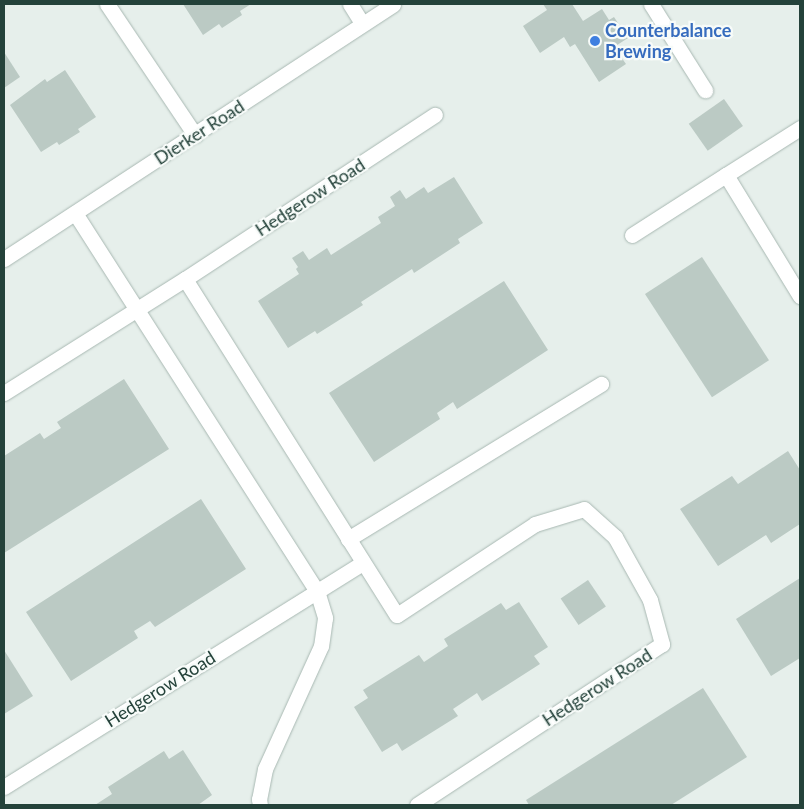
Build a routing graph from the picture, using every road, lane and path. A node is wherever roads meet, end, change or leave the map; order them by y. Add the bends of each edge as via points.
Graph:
1 (107, 4) edge
2 (350, 4) edge
3 (393, 4) edge
4 (651, 4) edge
5 (362, 23) junction
6 (705, 90) dead end
7 (435, 115) dead end
8 (800, 128) edge
9 (195, 135) junction
10 (726, 175) junction
11 (75, 213) junction
12 (632, 235) dead end
13 (4, 259) edge
14 (185, 278) junction
15 (800, 296) edge
16 (136, 308) junction
17 (601, 384) dead end
18 (4, 393) edge
19 (348, 539) junction
20 (363, 564) junction
21 (317, 591) junction
22 (4, 787) edge
23 (260, 805) edge
24 (417, 805) edge

1 - 9 street
2 - 5 street
3 - 5 street, Dierker Road
4 - 6 street
5 - 9 street, Dierker Road
7 - 14 street, Hedgerow Road
8 - 10 street
9 - 11 street, Dierker Road
10 - 12 street
10 - 15 street
11 - 13 street, Dierker Road
11 - 16 street
14 - 16 street, Hedgerow Road
14 - 19 street, Hedgerow Road
16 - 18 street, Hedgerow Road
16 - 21 street
17 - 19 street
19 - 20 street, Hedgerow Road
20 - 21 street, Hedgerow Road
20 - 24 street, Hedgerow Road via 397,615 535,524 584,509 615,537 650,600 662,644
21 - 22 street, Hedgerow Road
21 - 23 street via 325,618 321,646 265,769

